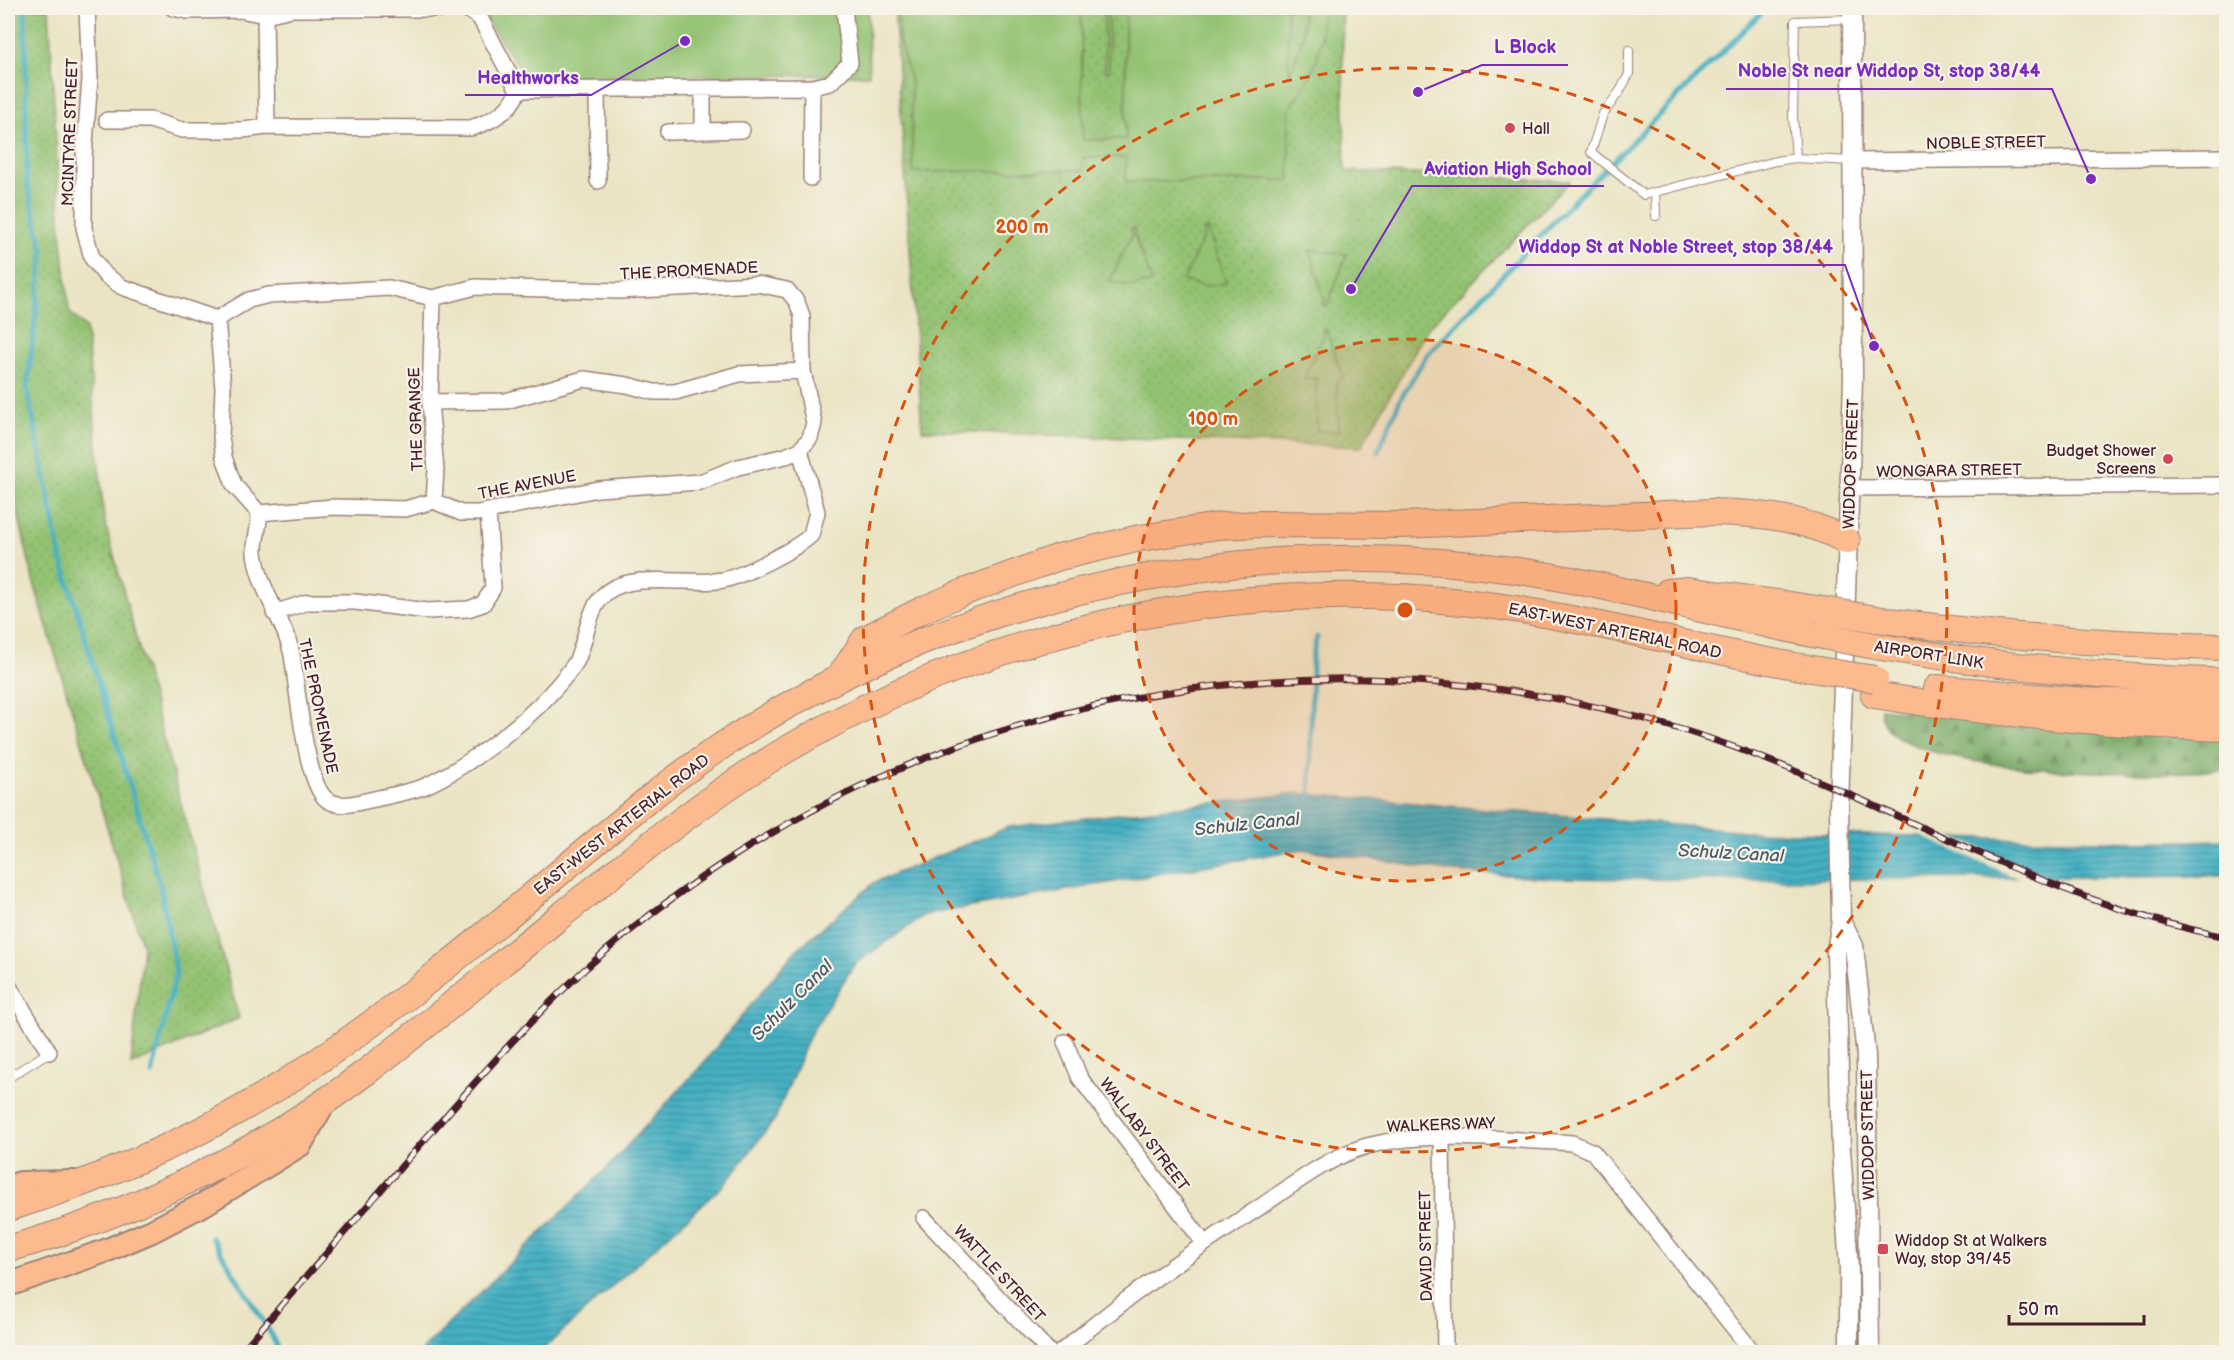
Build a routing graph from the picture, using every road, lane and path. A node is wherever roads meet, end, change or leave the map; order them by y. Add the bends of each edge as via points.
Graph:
1 (87, 8) edge
2 (173, 8) edge
3 (292, 8) edge
4 (844, 8) edge
5 (1852, 13) edge
6 (265, 15) junction
7 (1629, 50) dead end
8 (812, 87) junction
9 (703, 89) junction
10 (518, 90) junction
11 (597, 90) junction
12 (106, 120) dead end
13 (267, 127) junction
14 (703, 130) junction
15 (742, 130) dead end
16 (668, 132) dead end
17 (2226, 157) edge
18 (1796, 158) junction
19 (1853, 161) junction
20 (811, 178) dead end
21 (598, 181) dead end
22 (1655, 192) junction
23 (1656, 216) dead end
24 (433, 298) junction
25 (217, 319) junction
26 (803, 370) junction
27 (430, 402) junction
28 (800, 450) junction
29 (2226, 485) edge
30 (1851, 488) junction
31 (434, 501) junction
32 (488, 511) junction
33 (259, 513) junction
34 (1847, 541) junction
35 (1635, 595) junction
36 (274, 613) junction
37 (2226, 647) edge
38 (837, 681) junction
39 (2226, 682) edge
40 (1875, 687) junction
41 (2226, 706) edge
42 (2226, 728) edge
43 (1841, 921) junction
44 (8, 985) edge
45 (1065, 1042) dead end
46 (49, 1052) joint
47 (8, 1078) edge
48 (325, 1101) junction
49 (1442, 1139) junction
50 (85, 1182) junction
51 (8, 1187) edge
52 (8, 1208) edge
53 (924, 1218) dead end
54 (1204, 1243) junction
55 (8, 1249) edge
56 (8, 1285) edge
57 (1049, 1353) edge
58 (1061, 1353) edge
59 (1445, 1353) edge
60 (1753, 1353) edge
61 (1849, 1353) edge
62 (1870, 1353) edge

1 - 25 street, MCINTYRE STREET via 90,79 84,228 92,258 105,275 122,287
2 - 6 street via 240,10
3 - 6 street
3 - 10 street via 467,9 480,18
4 - 8 street via 840,74 830,83
5 - 18 lane via 1796,21
5 - 19 street, WIDDOP STREET
6 - 13 street
7 - 22 lane via 1629,74 1603,114 1591,152 1644,195
8 - 9 street
8 - 20 street
9 - 11 street
9 - 14 street
10 - 11 street
10 - 13 street via 491,122 471,128
11 - 21 street
12 - 13 street via 150,120 182,130
14 - 15 street
14 - 16 street
17 - 19 street, NOBLE STREET
18 - 19 lane
18 - 22 lane
19 - 30 street, WIDDOP STREET
22 - 23 lane
24 - 25 street, THE PROMENADE via 389,288 269,295 249,300
24 - 26 street, THE PROMENADE via 475,287 618,291 771,285 787,290 800,309
24 - 27 street, THE GRANGE
25 - 33 street via 224,457 234,485
26 - 27 street via 739,374 675,392 584,379 506,400
26 - 28 street, THE PROMENADE via 814,423 810,438
27 - 31 street, THE GRANGE via 436,470
28 - 32 street, THE AVENUE via 700,482 598,489
28 - 36 street, THE PROMENADE via 817,512 814,530 807,539 723,580 629,584 610,590 596,607 575,663 533,711 501,738 443,776 406,792 347,805 332,802 322,794 300,714 289,643
29 - 30 street, WONGARA STREET
30 - 34 street, WIDDOP STREET
31 - 32 street, THE AVENUE via 461,513
31 - 33 street via 405,509 334,507
32 - 36 street via 493,588 476,608 428,611 355,602 308,602
33 - 36 street, THE PROMENADE via 255,554
34 - 38 highway via 1824,528 1795,520 1713,512 1414,525 1260,524 1176,532 1059,557 964,592 865,639
34 - 43 street, WIDDOP STREET via 1839,828
35 - 37 highway, bridge via 1688,590 1982,634
35 - 38 highway, EAST-WEST ARTERIAL ROAD via 1515,571 1413,561 1339,558 1218,566 1150,576 1026,605 909,646
35 - 39 highway, AIRPORT LINK, bridge via 1933,656 2053,670
38 - 50 highway, EAST-WEST ARTERIAL ROAD via 762,721 686,770 389,1010 311,1066 196,1133
40 - 41 highway, AIRPORT LINK
40 - 42 highway via 1997,713
40 - 48 highway, EAST-WEST ARTERIAL ROAD via 1818,678 1791,666 1549,614 1390,597 1252,600 1154,613 1060,634 914,685 828,726 755,769 681,820
43 - 61 street, WIDDOP STREET via 1836,952
43 - 62 street, WIDDOP STREET via 1854,946 1866,1055
44 - 46 street
45 - 54 street, WALLABY STREET via 1080,1078
46 - 47 lane
48 - 55 highway, EAST-WEST ARTERIAL ROAD via 250,1149 158,1196
48 - 56 main road, EAST-WEST ARTERIAL ROAD via 300,1145 206,1203 105,1251
49 - 54 street, WALKERS WAY via 1388,1142 1345,1155 1314,1170
49 - 59 street, DAVID STREET
49 - 60 street, WALKERS WAY via 1572,1143 1593,1152
50 - 51 main road, EAST-WEST ARTERIAL ROAD via 21,1183
50 - 52 highway, EAST-WEST ARTERIAL ROAD
53 - 57 street, WATTLE STREET
54 - 58 street, WALKERS WAY via 1134,1292

